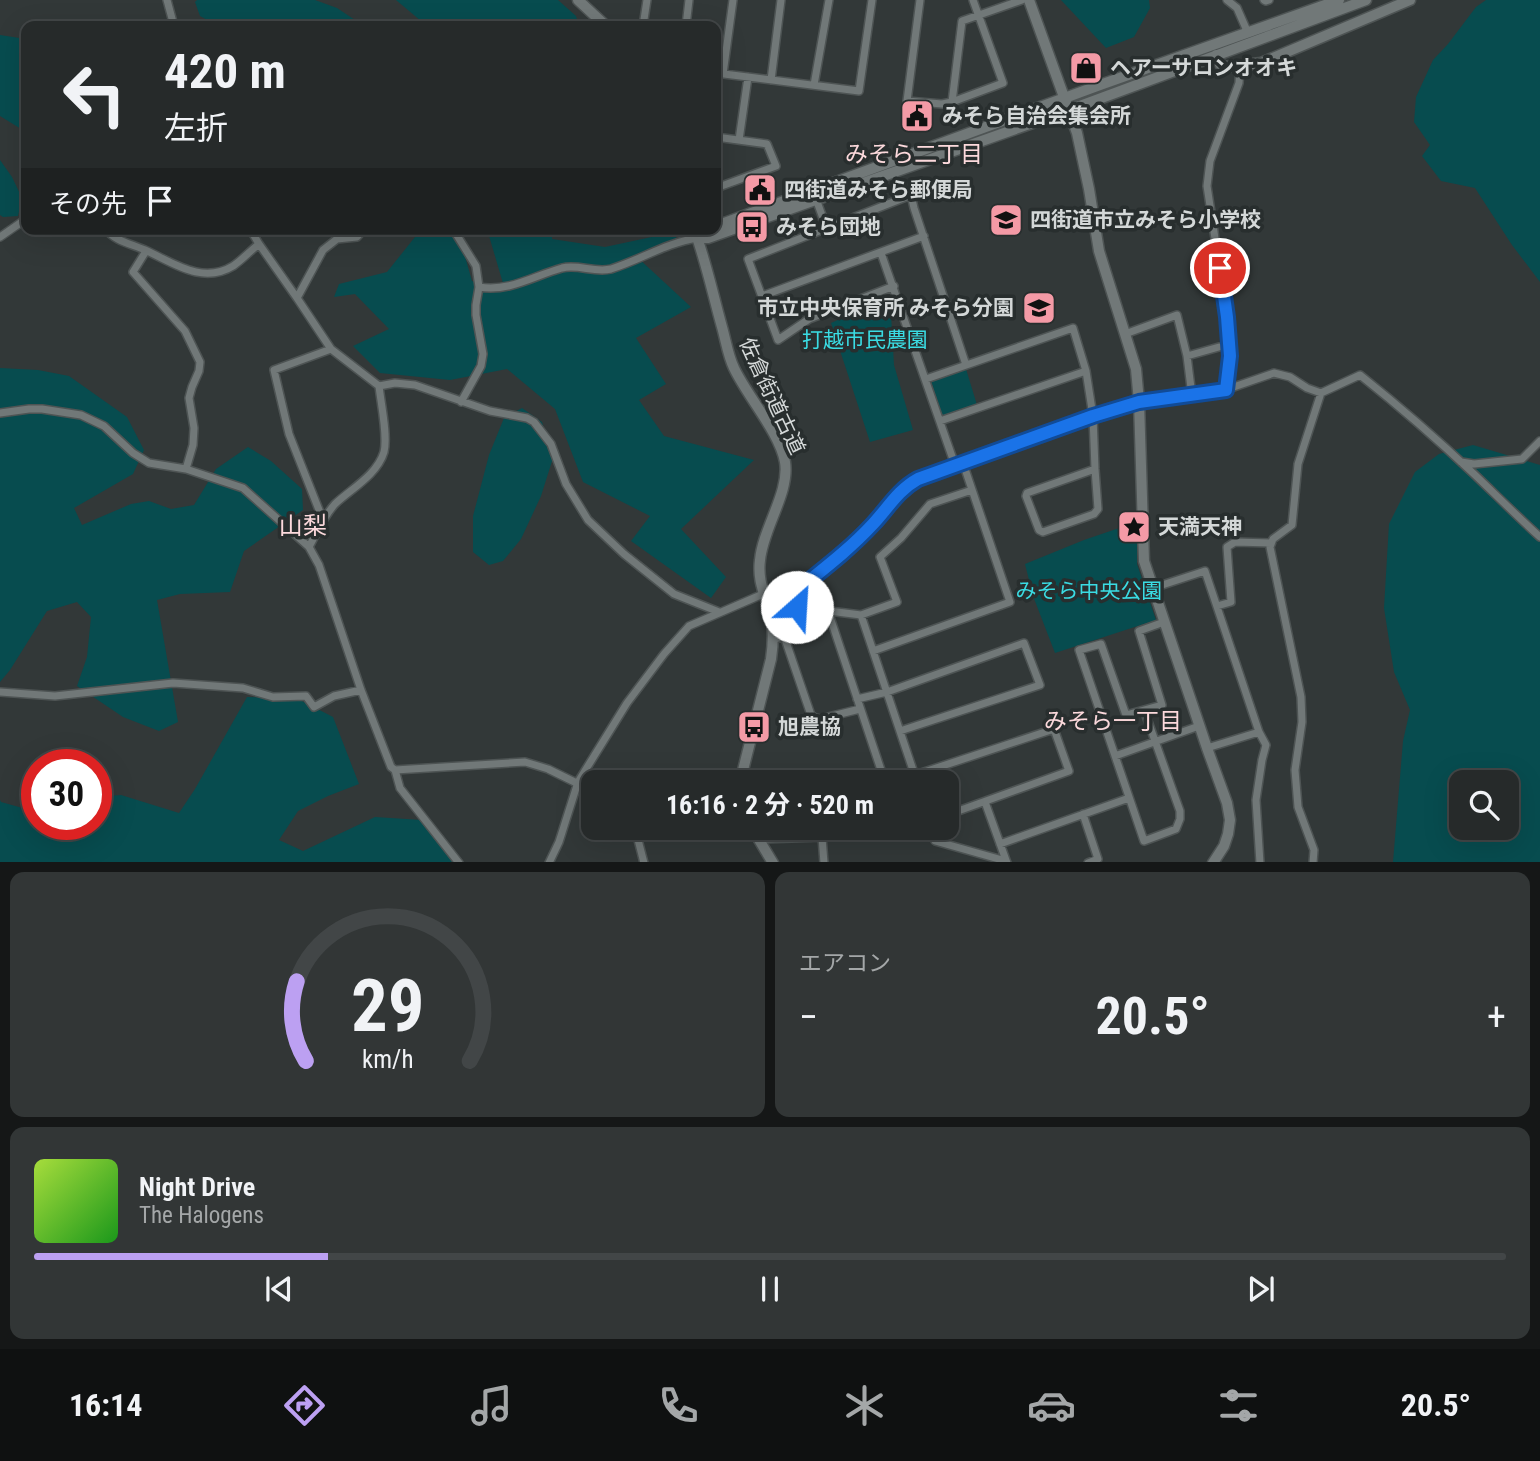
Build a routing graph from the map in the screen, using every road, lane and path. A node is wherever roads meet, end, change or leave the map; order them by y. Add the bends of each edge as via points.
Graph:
1 (167, 0) edge
2 (578, 0) edge
3 (647, 0) edge
4 (689, 0) edge
5 (733, 0) edge
6 (781, 0) edge
7 (829, 0) edge
8 (872, 0) edge
9 (920, 0) edge
10 (973, 0) edge
11 (1022, 0) edge
12 (1029, 0) edge
13 (1227, 0) edge
14 (1339, 0) edge
15 (1366, 0) edge
16 (1410, 0) edge
17 (979, 15) junction
18 (173, 21) edge
19 (601, 21) edge
20 (644, 21) edge
21 (686, 21) edge
22 (1255, 34) junction
23 (1216, 55) junction
24 (721, 63) edge
25 (1240, 67) junction
26 (721, 74) edge
27 (748, 77) junction
28 (771, 80) junction
29 (814, 85) junction
30 (1065, 98) junction
31 (951, 102) junction
32 (1069, 110) junction
33 (721, 138) edge
34 (739, 140) junction
35 (721, 186) edge
36 (816, 199) junction
37 (21, 222) edge
38 (721, 224) edge
39 (827, 229) junction
40 (721, 233) edge
41 (111, 235) edge
42 (253, 235) edge
43 (359, 235) edge
44 (457, 235) edge
45 (694, 235) edge
46 (696, 235) edge
47 (699, 235) edge
48 (716, 235) edge
49 (924, 236) junction
50 (0, 237) edge
51 (258, 244) junction
52 (146, 251) junction
53 (881, 253) junction
54 (894, 286) junction
55 (479, 287) junction
56 (762, 296) junction
57 (297, 298) junction
58 (1125, 334) junction
59 (1219, 346) dead end
60 (331, 349) junction
61 (1186, 356) junction
62 (967, 365) junction
63 (1086, 371) junction
64 (926, 379) junction
65 (379, 386) junction
66 (1226, 390) junction
67 (1321, 393) junction
68 (1192, 396) junction
69 (461, 401) junction
70 (1139, 402) junction
71 (0, 413) edge
72 (1093, 416) junction
73 (940, 421) junction
74 (1540, 441) edge
75 (1460, 461) junction
76 (926, 463) dead end
77 (959, 464) junction
78 (186, 469) junction
79 (1095, 469) junction
80 (930, 474) junction
81 (972, 490) junction
82 (323, 520) junction
83 (1540, 537) edge
84 (1271, 543) junction
85 (309, 547) junction
86 (1153, 588) junction
87 (795, 592) junction
88 (762, 594) junction
89 (766, 605) junction
90 (1217, 606) junction
91 (828, 611) junction
92 (719, 612) junction
93 (861, 615) junction
94 (1164, 622) junction
95 (774, 639) junction
96 (873, 652) junction
97 (361, 690) junction
98 (0, 692) edge
99 (887, 692) junction
100 (857, 699) junction
101 (860, 709) junction
102 (1144, 710) junction
103 (1199, 726) junction
104 (900, 731) junction
105 (1259, 732) junction
106 (1156, 741) junction
107 (1207, 748) junction
108 (1115, 756) junction
109 (395, 770) junction
110 (743, 770) edge
111 (882, 770) edge
112 (913, 770) edge
113 (941, 770) edge
114 (578, 782) junction
115 (581, 784) edge
116 (1129, 797) junction
117 (985, 802) junction
118 (959, 811) edge
119 (1083, 814) junction
120 (638, 840) edge
121 (759, 840) edge
122 (822, 840) edge
123 (935, 840) edge
124 (1000, 844) junction
125 (458, 862) edge
126 (549, 862) edge
127 (645, 862) edge
128 (773, 862) edge
129 (824, 862) edge
130 (1007, 862) edge
131 (1090, 862) edge
132 (1214, 862) edge
133 (1260, 862) edge
134 (1313, 862) edge

1 - 18 street
2 - 19 street
3 - 20 street
4 - 21 street
5 - 24 street
6 - 28 street
7 - 29 street
8 - 29 street via 859,91
9 - 31 street via 907,101
10 - 17 street
11 - 17 street
12 - 30 street
13 - 22 street
14 - 22 street
15 - 22 street
16 - 25 street via 1261,63
17 - 31 street via 962,21
17 - 31 street via 1003,83
22 - 23 street
22 - 30 street
23 - 25 street via 1226,67
23 - 32 street
25 - 66 street via 1239,83 1210,161 1207,186 1227,317 1230,356
26 - 27 street
27 - 28 street
27 - 34 street
28 - 29 street
30 - 32 street
30 - 38 street
32 - 36 street
32 - 58 street via 1099,251
33 - 34 street
34 - 35 street via 767,144 776,166
36 - 39 street
36 - 40 street
37 - 50 street
39 - 49 street via 911,195
39 - 56 street via 748,259
41 - 52 street
42 - 51 street
43 - 57 street via 337,239 323,250
44 - 55 street via 475,266
45 - 55 street via 607,270 564,268 524,283
46 - 88 street, 佐倉街道古道 via 734,368 785,462 782,490 762,546
47 - 48 street
49 - 53 street
49 - 62 street
51 - 52 street via 232,267 211,274 184,270
51 - 57 street
52 - 78 street via 133,272 186,331 200,362 189,398 194,428
53 - 54 street
53 - 56 street
54 - 56 street via 809,318 778,340
54 - 64 street
55 - 69 street via 476,305 483,354
57 - 60 street
58 - 61 street via 1177,315
58 - 70 street via 1136,369
59 - 61 street
60 - 65 street
60 - 82 street via 274,370 289,434
61 - 68 street
62 - 63 street via 1073,328
62 - 64 street
63 - 72 street
63 - 73 street
64 - 73 street
65 - 69 street via 415,386
65 - 82 street via 383,455
66 - 67 street via 1274,373
66 - 68 street
67 - 75 street via 1360,375
67 - 84 street via 1298,464 1292,525
68 - 70 street
69 - 92 street via 534,422 551,444 566,484 588,520 674,594
70 - 72 street
70 - 86 street via 1144,561
71 - 78 street via 42,409 81,415 104,426 149,463
72 - 77 street
72 - 79 street
73 - 77 street
74 - 75 street via 1522,459
75 - 83 street
76 - 80 street
77 - 80 street
77 - 81 street
78 - 85 street via 243,488
79 - 79 street via 1027,493 1041,531 1097,512
80 - 87 street via 899,491 838,558
81 - 93 street via 930,504 880,557 897,602
81 - 96 street via 1010,602
82 - 85 street
84 - 90 street via 1235,542 1227,547 1231,602
84 - 134 street via 1301,697 1295,771 1298,807 1314,850
85 - 97 street
86 - 90 street via 1205,571
86 - 94 street
87 - 89 street
87 - 91 street via 797,607
88 - 89 street, 佐倉街道古道
88 - 92 street
89 - 95 street, 佐倉街道古道
90 - 105 street
91 - 93 street
91 - 100 street
92 - 114 street via 689,626 664,654
93 - 96 street
94 - 102 street via 1139,631 1162,705
94 - 103 street
95 - 101 street via 785,639 811,715 820,719
95 - 110 street, 佐倉街道古道
96 - 99 street
97 - 98 street via 334,696 314,707 306,696 273,697 243,688 173,683 55,696
97 - 109 street
99 - 100 street
99 - 104 street
99 - 104 street via 1024,643 1040,685
100 - 101 street
101 - 111 street
102 - 106 street
102 - 108 street via 1126,715 1101,644 1079,650
103 - 106 street
103 - 107 street
104 - 112 street
105 - 107 street
105 - 133 street via 1266,745 1256,800
106 - 108 street
106 - 116 street via 1180,811 1175,829 1144,841
107 - 132 street via 1230,820 1224,846
108 - 116 street
109 - 114 street via 525,762
109 - 125 street via 400,788
113 - 117 street via 1054,729 1069,771
114 - 115 street
114 - 126 street
116 - 119 street
117 - 118 street
117 - 124 street
119 - 124 street
119 - 131 street via 1098,859
120 - 127 street
121 - 128 street
122 - 129 street
123 - 130 street
124 - 130 street

